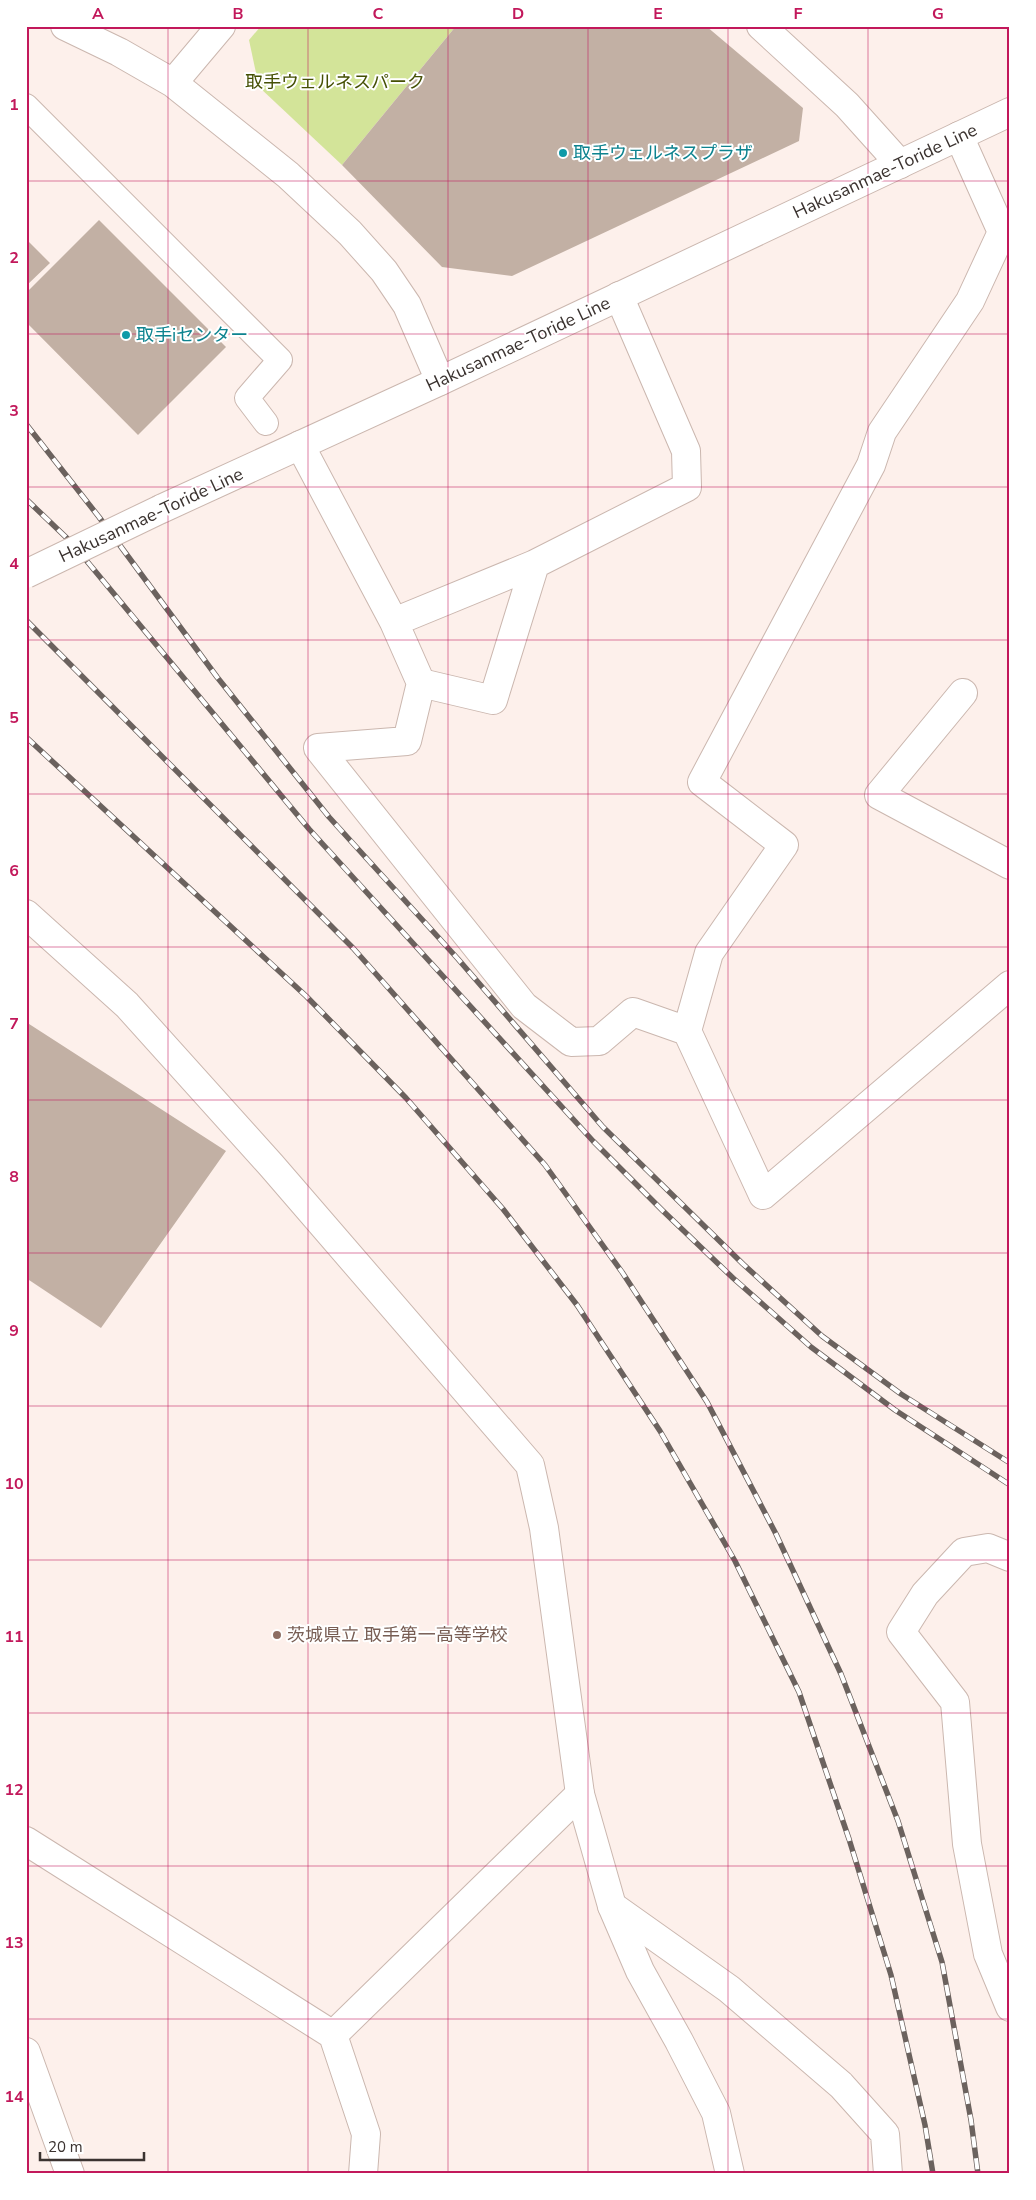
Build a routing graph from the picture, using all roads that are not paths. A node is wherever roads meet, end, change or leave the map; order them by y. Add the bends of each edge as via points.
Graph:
1 (65, 26) edge
2 (221, 26) edge
3 (761, 26) edge
4 (173, 83) junction
5 (26, 106) edge
6 (1010, 112) edge
7 (959, 136) junction
8 (900, 164) junction
9 (1006, 236) edge
10 (619, 296) junction
11 (440, 381) junction
12 (266, 423) dead end
13 (300, 445) junction
14 (535, 564) junction
15 (26, 574) edge
16 (394, 622) junction
17 (421, 682) junction
18 (963, 693) dead end
19 (1010, 865) edge
20 (26, 914) edge
21 (1010, 985) edge
22 (687, 1031) junction
23 (1010, 1557) edge
24 (580, 1794) junction
25 (26, 1841) edge
26 (612, 1906) junction
27 (1010, 2007) edge
28 (333, 2035) junction
29 (26, 2052) edge
30 (70, 2174) edge
31 (363, 2174) edge
32 (730, 2174) edge
33 (888, 2174) edge

1 - 4 street
2 - 4 street
3 - 8 street via 847,105
4 - 11 street via 288,175 356,239 384,271 406,305
5 - 12 street via 280,360 248,398
6 - 7 street, Hakusanmae-Toride Line
7 - 8 street, Hakusanmae-Toride Line
7 - 9 street
8 - 10 street, Hakusanmae-Toride Line
9 - 22 street via 970,301 882,432 871,465 702,782 784,845 709,953
10 - 11 street, Hakusanmae-Toride Line
10 - 14 street via 686,451 687,487
11 - 13 street, Hakusanmae-Toride Line
13 - 15 street, Hakusanmae-Toride Line, bridge
13 - 16 street
14 - 16 street
14 - 17 street via 493,700
16 - 17 street
17 - 22 street via 407,741 318,748 524,1006 571,1042 599,1041 633,1012
18 - 19 street via 879,795
20 - 24 street via 127,1005 272,1165 530,1466 544,1528
21 - 22 street via 763,1195
23 - 27 street via 988,1548 964,1552 925,1594 901,1632 955,1702 966,1844 988,1954
24 - 26 street
24 - 28 street
25 - 28 street
26 - 32 street via 640,1971 716,2113
26 - 33 street via 729,1989 841,2085 885,2134
28 - 31 street via 366,2134
29 - 30 street

